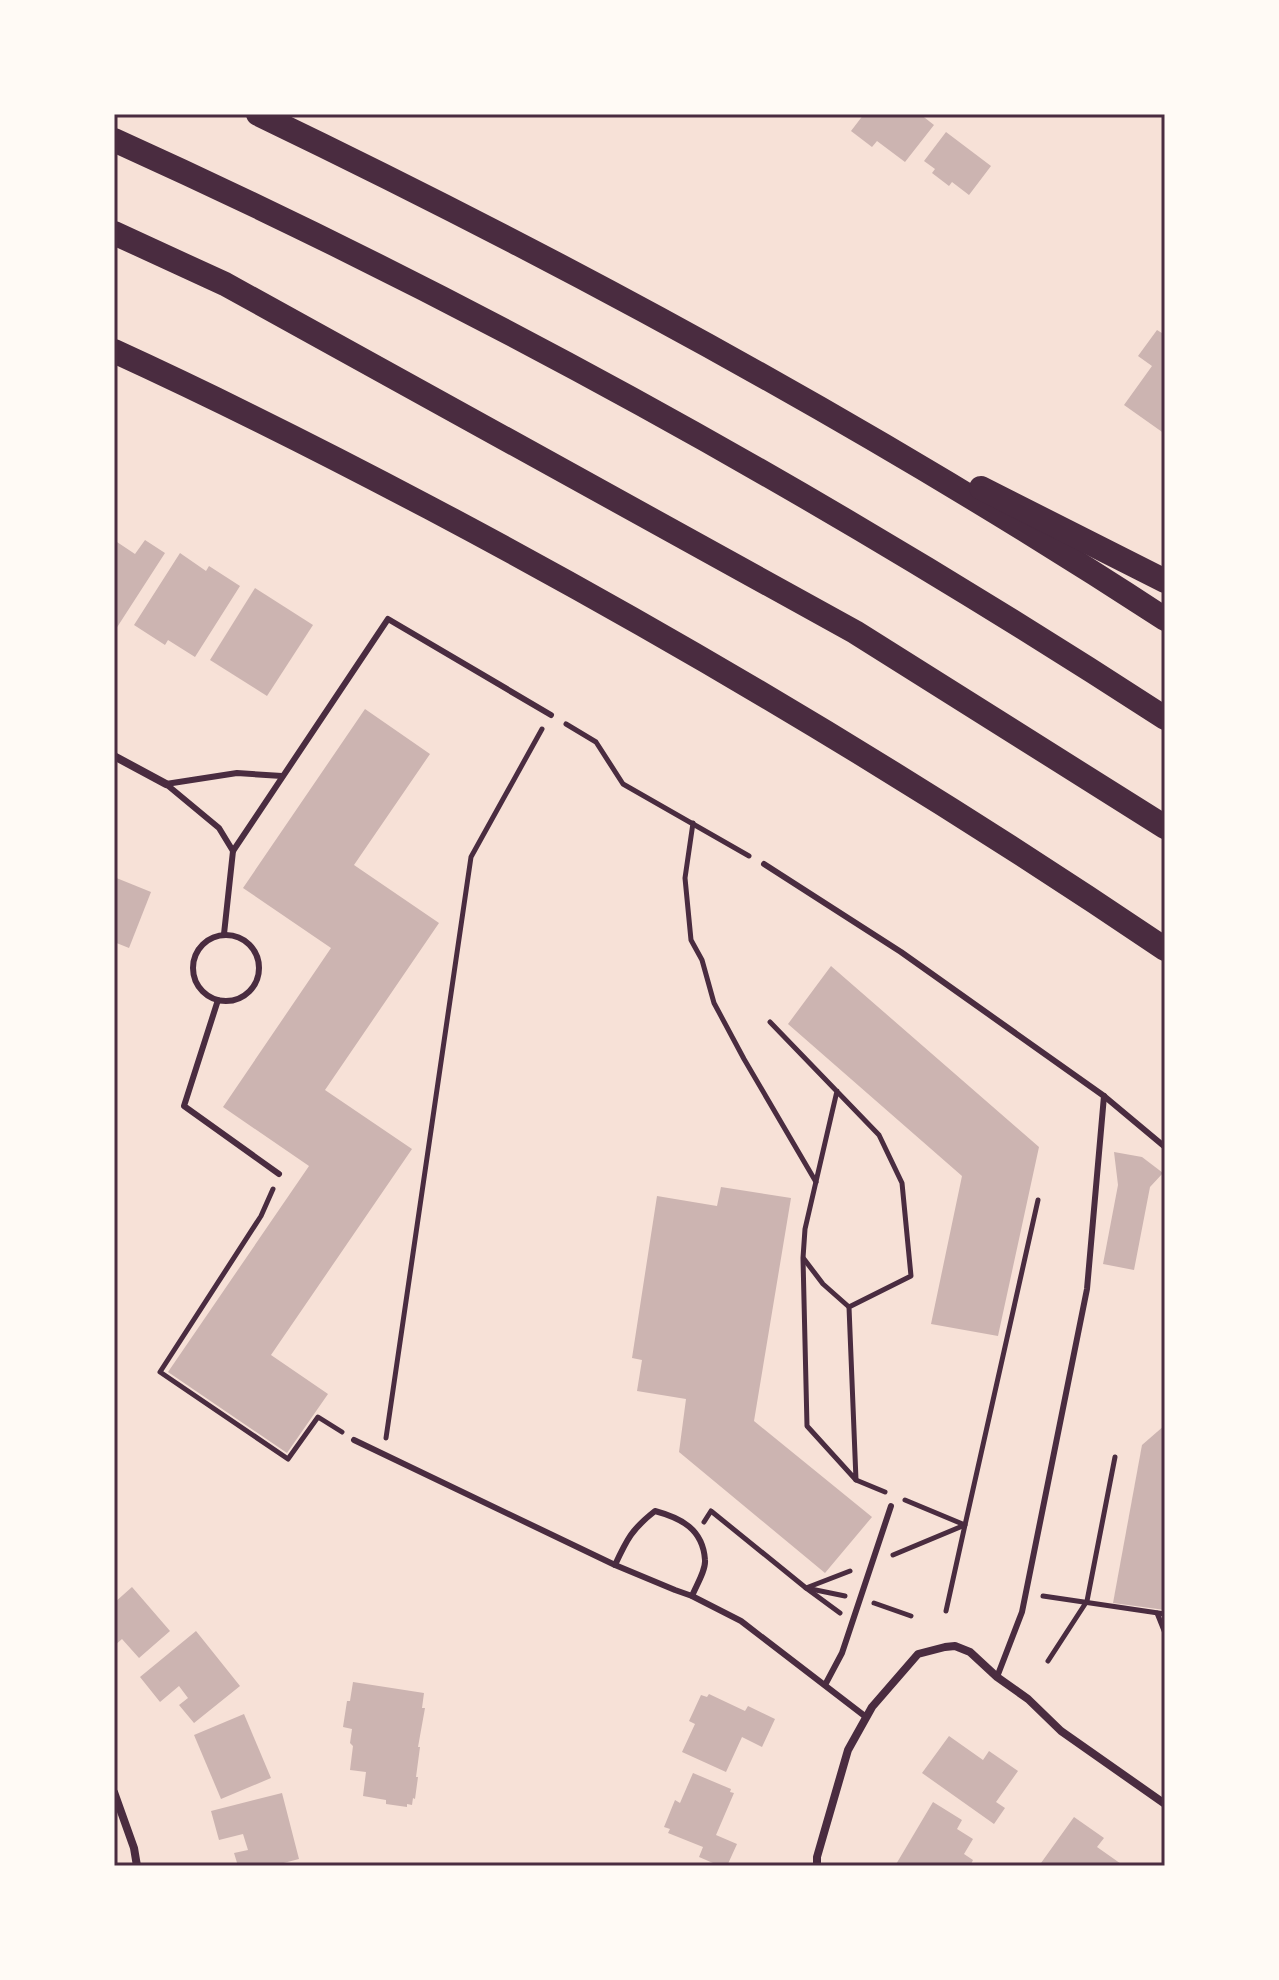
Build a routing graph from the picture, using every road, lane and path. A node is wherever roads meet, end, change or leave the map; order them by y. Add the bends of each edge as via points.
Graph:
1 (258, 114) edge
2 (114, 140) edge
3 (114, 233) edge
4 (114, 351) edge
5 (814, 405) junction
6 (1165, 581) edge
7 (1165, 619) edge
8 (551, 715) junction
9 (1165, 718) edge
10 (114, 756) edge
11 (282, 776) junction
12 (166, 784) junction
13 (693, 823) junction
14 (1165, 827) edge
15 (233, 851) junction
16 (764, 864) joint
17 (224, 934) junction
18 (1165, 949) edge
19 (218, 1000) junction
20 (770, 1022) dead end
21 (837, 1091) junction
22 (1104, 1096) junction
23 (1165, 1147) edge
24 (279, 1174) joint
25 (816, 1183) junction
26 (1038, 1200) dead end
27 (803, 1258) junction
28 (849, 1307) junction
29 (354, 1440) joint
30 (384, 1454) junction
31 (1115, 1457) dead end
32 (856, 1480) junction
33 (891, 1506) dead end
34 (965, 1525) junction
35 (697, 1533) junction
36 (872, 1563) junction
37 (615, 1565) junction
38 (806, 1588) junction
39 (1026, 1594) junction
40 (692, 1596) junction
41 (860, 1599) junction
42 (1087, 1601) junction
43 (946, 1611) dead end
44 (1157, 1612) junction
45 (1165, 1614) edge
46 (911, 1616) dead end
47 (852, 1622) junction
48 (1165, 1633) edge
49 (1048, 1661) dead end
50 (997, 1677) junction
51 (825, 1685) junction
52 (866, 1717) junction
53 (114, 1792) edge
54 (1165, 1804) edge
55 (137, 1866) edge
56 (817, 1866) edge

1 - 5 highway via 537,253
2 - 9 highway via 355,255 639,403 915,561
3 - 14 highway via 225,284 855,632
4 - 18 highway via 345,464 577,587 834,735
5 - 6 highway
5 - 7 highway
8 - 11 lane via 388,619
8 - 13 path via 596,742 623,784
8 - 30 path via 471,857
10 - 12 street
11 - 12 lane via 237,773
11 - 15 lane
12 - 15 lane via 219,828
13 - 16 path
13 - 25 path via 685,878 691,940 714,1003
15 - 17 lane
16 - 22 lane via 901,952
17 - 19 lane via 205,942 194,959 195,980
17 - 19 lane via 245,940 259,970 250,991 230,1001
19 - 24 lane via 184,1106
20 - 21 path
21 - 25 path
21 - 28 path via 879,1135 902,1183 911,1276
22 - 23 lane
22 - 39 lane via 1087,1289
24 - 29 path via 261,1216 160,1372 288,1459 318,1417
25 - 27 path
26 - 34 path
27 - 28 path
27 - 32 path via 807,1426
28 - 32 path
29 - 30 lane
30 - 37 lane
31 - 42 path
32 - 34 path
33 - 36 lane
34 - 36 path
34 - 43 path
35 - 37 lane via 676,1517 655,1511 626,1540
35 - 38 path via 711,1511
35 - 40 lane via 706,1562
36 - 38 path
36 - 41 lane
37 - 40 lane
38 - 41 path
38 - 47 path
39 - 42 path
39 - 50 lane
40 - 51 lane via 741,1621
41 - 46 path
41 - 47 lane
42 - 44 path
42 - 49 path
44 - 45 path
44 - 48 path
47 - 51 lane
50 - 52 street via 970,1652 955,1646 935,1648 918,1654
50 - 54 street via 1061,1731
51 - 52 lane
52 - 56 street via 848,1750
53 - 55 street

